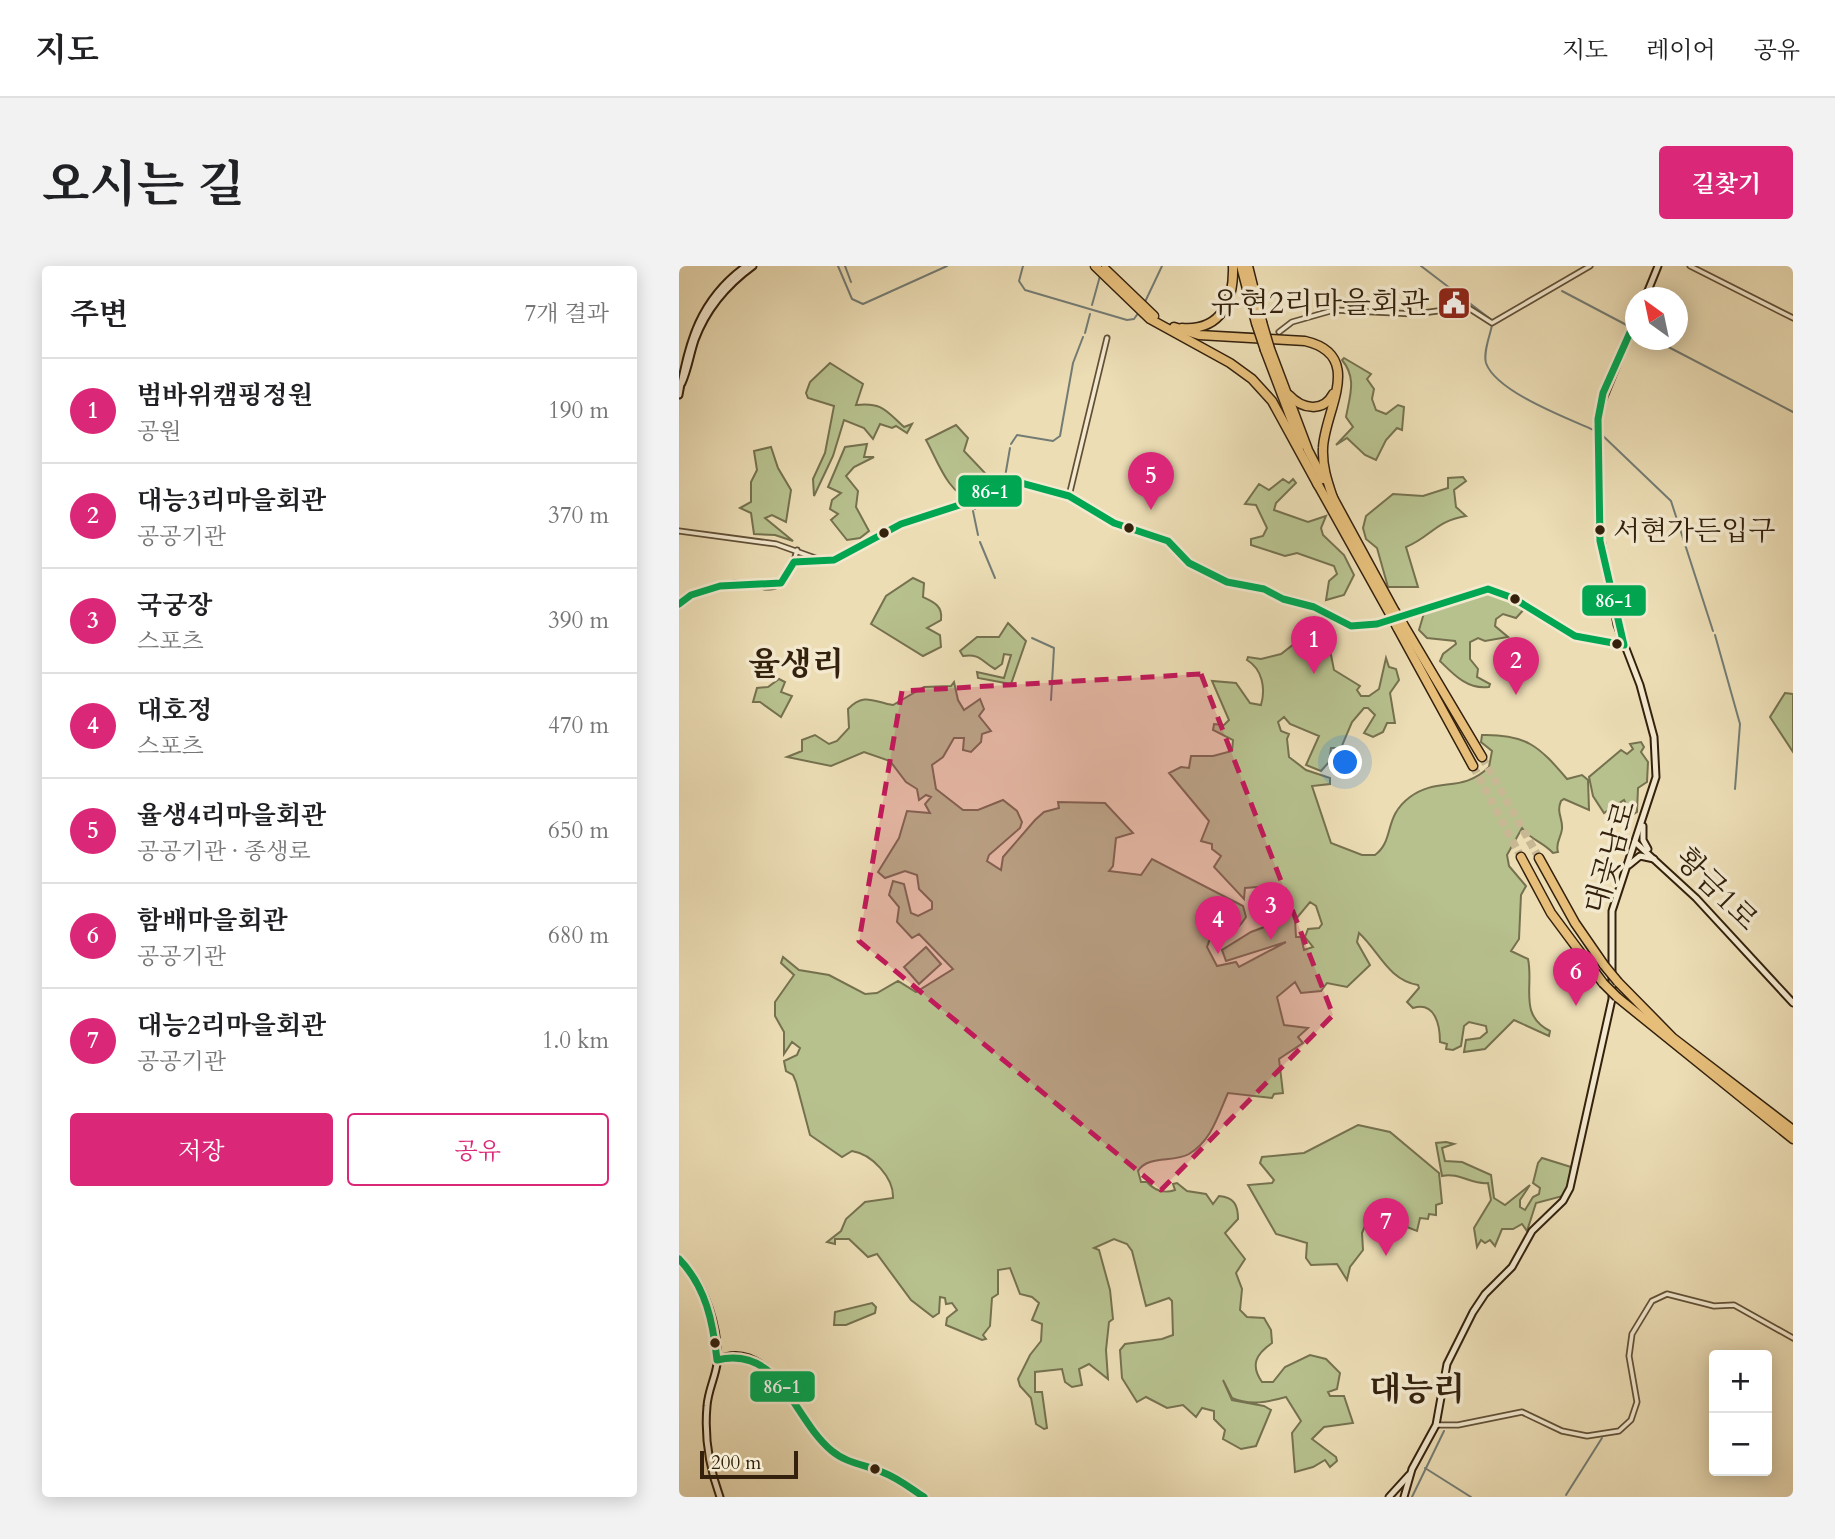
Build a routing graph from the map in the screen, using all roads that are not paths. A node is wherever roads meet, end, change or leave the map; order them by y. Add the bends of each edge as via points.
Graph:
1 (746, 266) edge
2 (753, 266) edge
3 (1095, 266) edge
4 (1233, 266) edge
5 (1241, 266) edge
6 (1248, 266) edge
7 (1590, 266) edge
8 (1690, 266) edge
9 (1658, 267) edge
10 (1106, 272) edge
11 (1650, 287) edge
12 (1793, 317) edge
13 (1259, 323) junction
14 (1172, 328) junction
15 (1279, 332) dead end
16 (1107, 338) dead end
17 (1625, 342) edge
18 (1267, 349) junction
19 (680, 373) edge
20 (1280, 375) junction
21 (680, 386) edge
22 (679, 395) edge
23 (1318, 485) junction
24 (1069, 496) junction
25 (1335, 501) junction
26 (679, 531) edge
27 (797, 550) junction
28 (820, 560) junction
29 (794, 562) junction
30 (679, 604) edge
31 (1392, 612) junction
32 (1400, 625) junction
33 (1624, 645) junction
34 (1482, 757) tunnel mouth
35 (1473, 766) tunnel mouth
36 (1643, 820) junction
37 (1635, 842) junction
38 (1521, 857) tunnel mouth
39 (1539, 858) tunnel mouth
40 (1657, 860) junction
41 (1626, 869) junction
42 (1793, 1003) edge
43 (1793, 1130) edge
44 (1793, 1139) edge
45 (679, 1259) edge
46 (1793, 1338) edge
47 (717, 1360) junction
48 (1436, 1425) junction
49 (1412, 1469) junction
50 (1405, 1495) edge
51 (720, 1497) edge
52 (924, 1497) edge
53 (1392, 1497) edge

1 - 19 street via 708,306 688,344
2 - 21 street via 714,306 699,331
3 - 10 highway
4 - 14 highway via 1231,298 1221,316 1197,328
5 - 13 highway
6 - 13 highway
7 - 15 street via 1492,323 1467,307 1415,314 1334,310 1292,322
8 - 12 street
9 - 11 street
10 - 14 highway via 1144,311
13 - 18 highway, bridge
14 - 20 highway via 1202,339 1307,345 1328,360 1335,374 1335,390 1324,405 1305,406 1286,391
14 - 23 highway via 1242,370 1264,391
14 - 25 highway via 1199,335 1305,341 1329,355 1339,381 1326,424 1323,463
16 - 24 street
17 - 33 street, 대곶남로 via 1598,419 1600,541
18 - 20 highway
18 - 23 highway via 1281,400
19 - 21 street
20 - 25 highway via 1308,450
21 - 22 street
23 - 31 highway
24 - 28 street via 1004,479 979,499 911,520 834,560
24 - 33 street via 1114,523 1162,538 1189,563 1227,582 1264,589 1351,626 1386,622 1488,589 1513,598 1575,636
25 - 31 highway
26 - 27 street
27 - 28 street
27 - 29 street
28 - 29 street
29 - 30 street via 785,579 771,587 737,584 689,594
31 - 32 highway, bridge
32 - 34 highway
32 - 35 highway
33 - 36 street, 대곶남로 via 1644,696 1656,748 1656,777
36 - 37 street, 대곶남로
36 - 40 street via 1643,840
37 - 40 street, 황금1로
37 - 41 street, 대곶남로
38 - 44 highway, bridge via 1551,913 1617,997
39 - 43 highway, bridge via 1575,923 1618,982 1673,1038
40 - 41 street via 1640,856
40 - 42 street, 황금1로
41 - 48 street, 대곶남로 via 1612,911 1611,1002 1570,1188 1473,1312 1444,1374
45 - 47 street via 694,1276 710,1313
46 - 48 street via 1734,1305 1714,1306 1667,1294 1652,1301 1632,1334 1629,1356 1637,1402 1633,1417 1619,1431 1587,1436 1562,1431 1522,1412
47 - 51 street via 707,1401 706,1432 708,1461
47 - 52 street via 740,1354 762,1365 833,1451 887,1473
48 - 49 street, 대곶남로
49 - 50 street, 대곶남로
49 - 53 street
50 - 53 street

